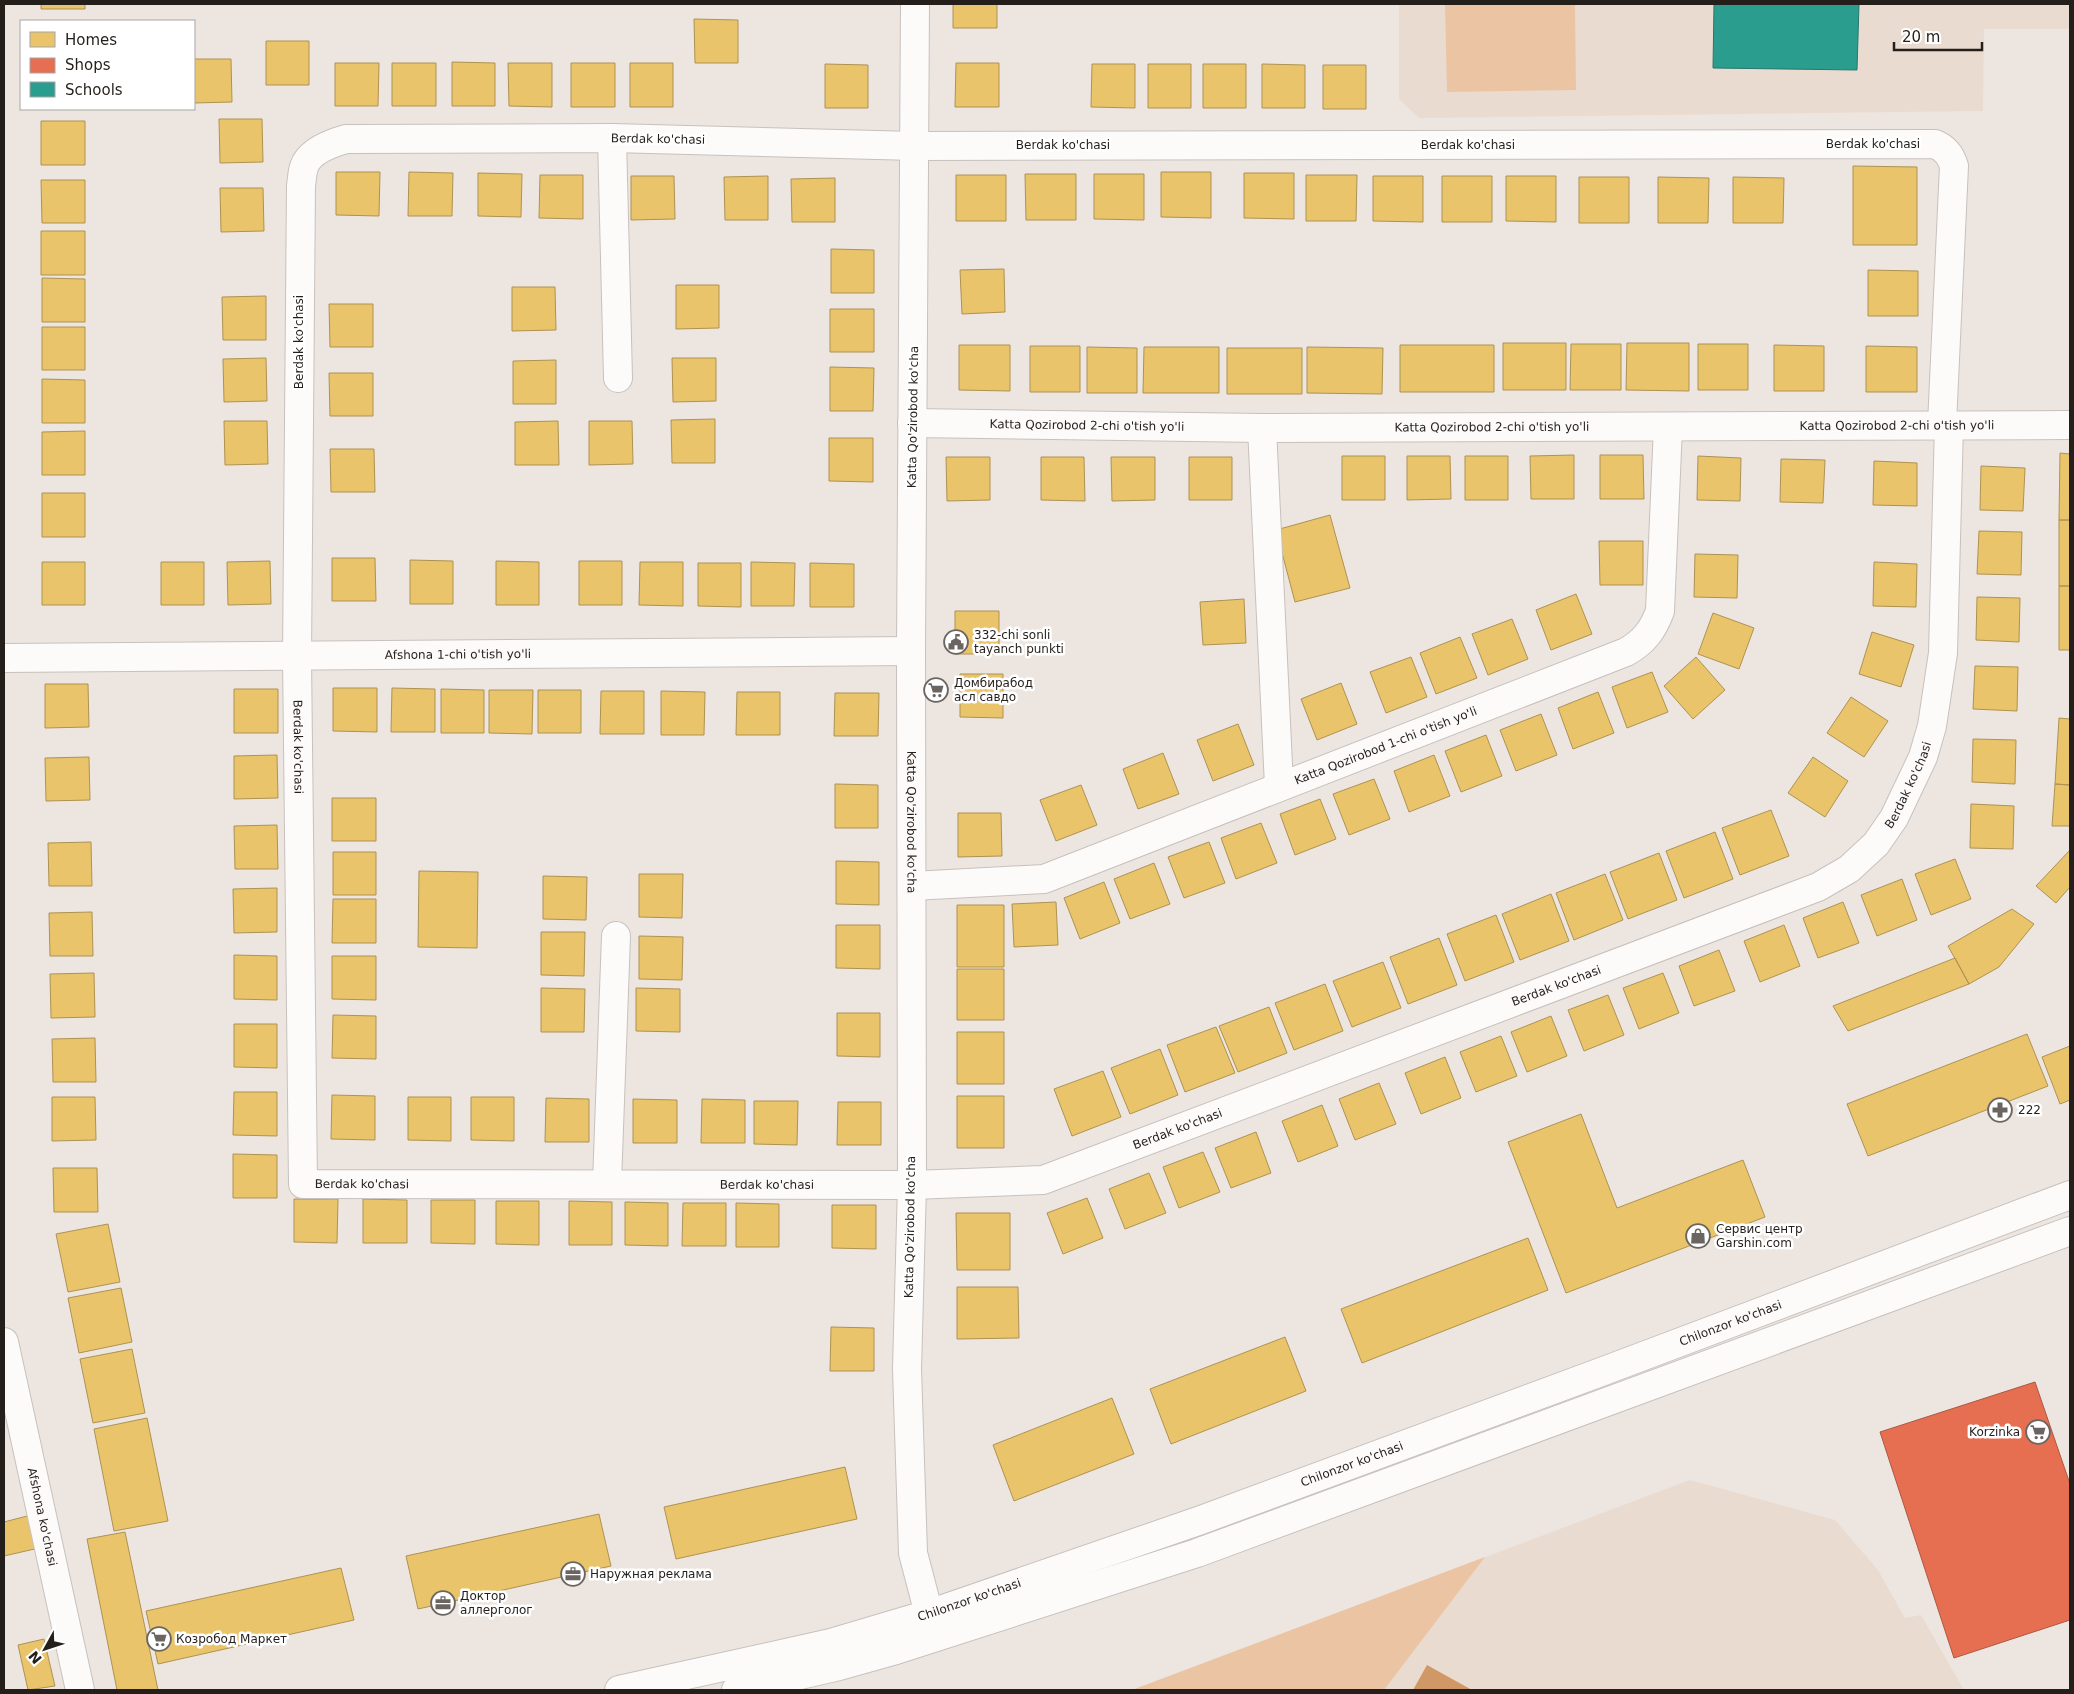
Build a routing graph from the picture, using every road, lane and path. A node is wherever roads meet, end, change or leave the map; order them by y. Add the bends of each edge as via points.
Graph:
1 (915, 4) edge
2 (612, 138) junction
3 (916, 146) junction
4 (618, 378) dead end
5 (912, 423) junction
6 (1945, 424) junction
7 (2070, 425) edge
8 (1668, 427) junction
9 (1262, 428) junction
10 (911, 651) junction
11 (297, 657) junction
12 (4, 658) edge
13 (1279, 786) junction
14 (912, 886) junction
15 (616, 936) dead end
16 (607, 1183) junction
17 (912, 1184) junction
18 (2070, 1194) edge
19 (2070, 1231) edge
20 (4, 1342) edge
21 (932, 1626) junction
22 (80, 1690) edge
23 (619, 1690) edge
24 (736, 1690) edge

1 - 3 street, Katta Qo'zirobod ko'cha
2 - 3 street, Berdak ko'chasi
2 - 4 street
2 - 11 street, Berdak ko'chasi via 346,139 316,152 304,164 301,186
3 - 5 street, Katta Qo'zirobod ko'cha
3 - 6 street, Berdak ko'chasi via 1935,144 1943,147 1954,166
5 - 9 street, Katta Qozirobod 2-chi o'tish yo'li
5 - 10 street, Katta Qo'zirobod ko'cha
6 - 7 street, Katta Qozirobod 2-chi o'tish yo'li
6 - 8 street, Katta Qozirobod 2-chi o'tish yo'li
6 - 17 street, Berdak ko'chasi via 1943,653 1932,726 1923,757 1894,818 1876,844 1849,868 1818,887 1043,1180
8 - 9 street, Katta Qozirobod 2-chi o'tish yo'li
8 - 13 street, Katta Qozirobod 1-chi o'tish yo'li via 1660,610 1648,636 1638,646
9 - 13 street
10 - 11 street, Afshona 1-chi o'tish yo'li
10 - 14 street, Katta Qo'zirobod ko'cha
11 - 12 street, Afshona 1-chi o'tish yo'li
11 - 16 street, Berdak ko'chasi via 303,1184
13 - 14 street, Katta Qozirobod 1-chi o'tish yo'li via 1044,879
14 - 17 street, Katta Qo'zirobod ko'cha
15 - 16 street
16 - 17 street, Berdak ko'chasi
17 - 21 street, Katta Qo'zirobod ko'cha via 908,1370 913,1553
18 - 21 street, Chilonzor ko'chasi via 1219,1513
19 - 21 street, Chilonzor ko'chasi via 1197,1554
20 - 22 street, Afshona ko'chasi
21 - 23 street, Chilonzor ko'chasi via 831,1643
21 - 24 street, Chilonzor ko'chasi via 839,1666

